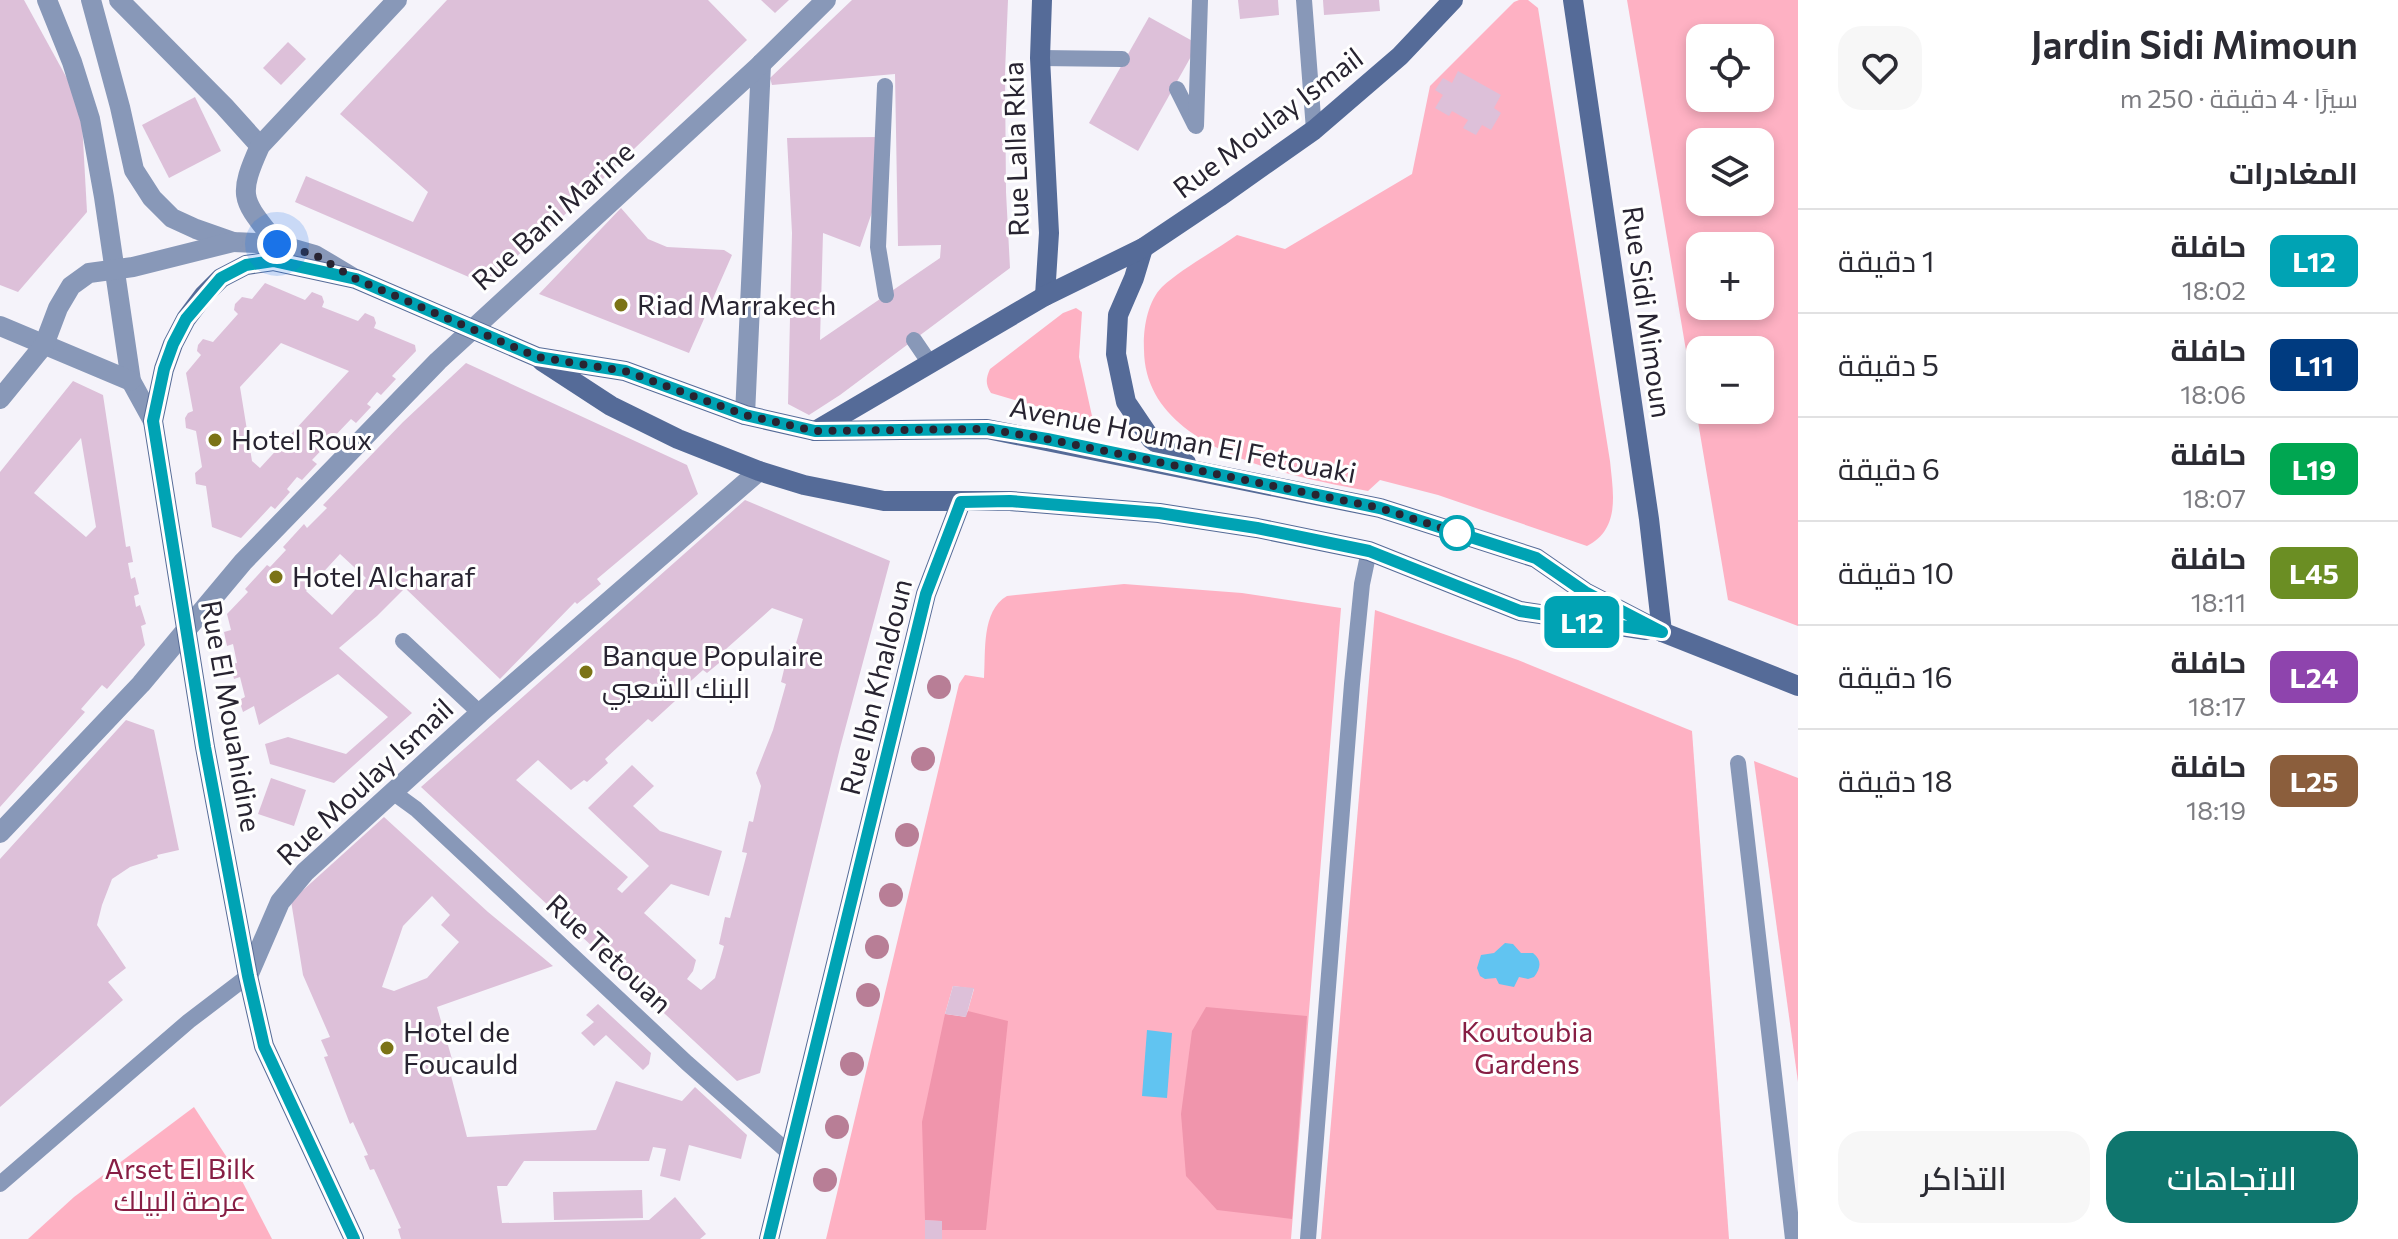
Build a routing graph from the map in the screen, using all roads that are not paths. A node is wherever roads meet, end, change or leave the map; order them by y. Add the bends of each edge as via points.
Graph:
1 (47, 0) edge
2 (91, 0) edge
3 (119, 0) edge
4 (397, 0) edge
5 (826, 0) edge
6 (1042, 0) edge
7 (1200, 0) edge
8 (1304, 0) edge
9 (1453, 0) edge
10 (1573, 0) edge
11 (1040, 58) junction
12 (1122, 59) dead end
13 (761, 64) junction
14 (885, 86) dead end
15 (1177, 89) dead end
16 (1314, 130) junction
17 (260, 146) junction
18 (233, 242) junction
19 (277, 244) junction
20 (1143, 248) junction
21 (115, 270) junction
22 (356, 279) junction
23 (886, 295) dead end
24 (1045, 296) junction
25 (0, 326) edge
26 (472, 329) junction
27 (914, 340) dead end
28 (44, 345) junction
29 (537, 357) junction
30 (929, 362) junction
31 (131, 381) junction
32 (0, 399) edge
33 (745, 415) junction
34 (153, 421) junction
35 (815, 431) junction
36 (1196, 469) junction
37 (759, 471) junction
38 (961, 502) junction
39 (1369, 551) junction
40 (188, 630) junction
41 (1662, 632) junction
42 (403, 641) dead end
43 (1798, 686) edge
44 (480, 713) junction
45 (1738, 763) dead end
46 (394, 793) junction
47 (0, 833) edge
48 (248, 976) junction
49 (788, 1152) junction
50 (0, 1184) edge
51 (354, 1239) edge
52 (769, 1239) edge
53 (1308, 1239) edge
54 (1793, 1239) edge

1 - 21 street via 90,119
2 - 18 street, Avenue Houman El Fetouaki via 134,170 172,218
3 - 17 street
4 - 17 street
5 - 13 street, Rue Bani Marine
6 - 11 main road, Rue Lalla Rkia
7 - 15 lane via 1196,126
8 - 16 lane
9 - 16 main road, Rue Moulay Ismail via 1400,56
10 - 41 main road, Rue Sidi Mimoun
11 - 12 lane
11 - 24 main road, Rue Lalla Rkia via 1049,233
13 - 26 street, Rue Bani Marine
13 - 33 street
14 - 23 lane via 878,247
16 - 20 main road, Rue Moulay Ismail
17 - 19 street via 247,175 246,203
18 - 19 street, Avenue Houman El Fetouaki
18 - 21 street
19 - 22 street, Avenue Houman El Fetouaki via 315,255
20 - 24 main road, Rue Moulay Ismail
20 - 36 main road via 1118,315 1116,354 1126,402 1151,439
21 - 28 street via 89,273 71,286
21 - 31 street
22 - 26 main road, Avenue Houman El Fetouaki
22 - 34 main road, Avenue Houman El Fetouaki via 273,261 246,265 221,278 186,319 173,344
24 - 30 main road, Rue Moulay Ismail
25 - 28 street
26 - 29 main road, Avenue Houman El Fetouaki
26 - 40 street, Rue Bani Marine via 243,562
27 - 30 lane
28 - 31 street
28 - 32 street
29 - 33 main road, Avenue Houman El Fetouaki via 625,371
29 - 37 main road via 611,406
30 - 35 main road, Rue Moulay Ismail
31 - 34 street
33 - 35 main road, Avenue Houman El Fetouaki
34 - 40 main road, Rue El Mouahidine
35 - 36 main road, Avenue Houman El Fetouaki via 987,429
36 - 41 main road, Avenue Houman El Fetouaki via 1380,508 1536,558 1585,592
37 - 38 main road via 853,497
37 - 44 street, Rue Moulay Ismail
38 - 39 main road, Avenue Houman El Fetouaki via 1159,513
38 - 49 main road, Rue Ibn Khaldoun via 926,594
39 - 41 main road, Avenue Houman El Fetouaki via 1520,611
39 - 53 lane via 1352,684
40 - 47 street, Rue Bani Marine
40 - 48 main road, Rue El Mouahidine
41 - 43 main road, Avenue Houman El Fetouaki
42 - 44 lane
44 - 46 street, Rue Moulay Ismail
45 - 54 lane
46 - 48 street, Rue Moulay Ismail via 305,872 280,902
46 - 49 lane, Rue Tetouan
48 - 50 lane, Rue Moulay Ismail
48 - 51 main road, Rue El Mouahidine via 264,1046
49 - 52 main road, Rue Ibn Khaldoun

